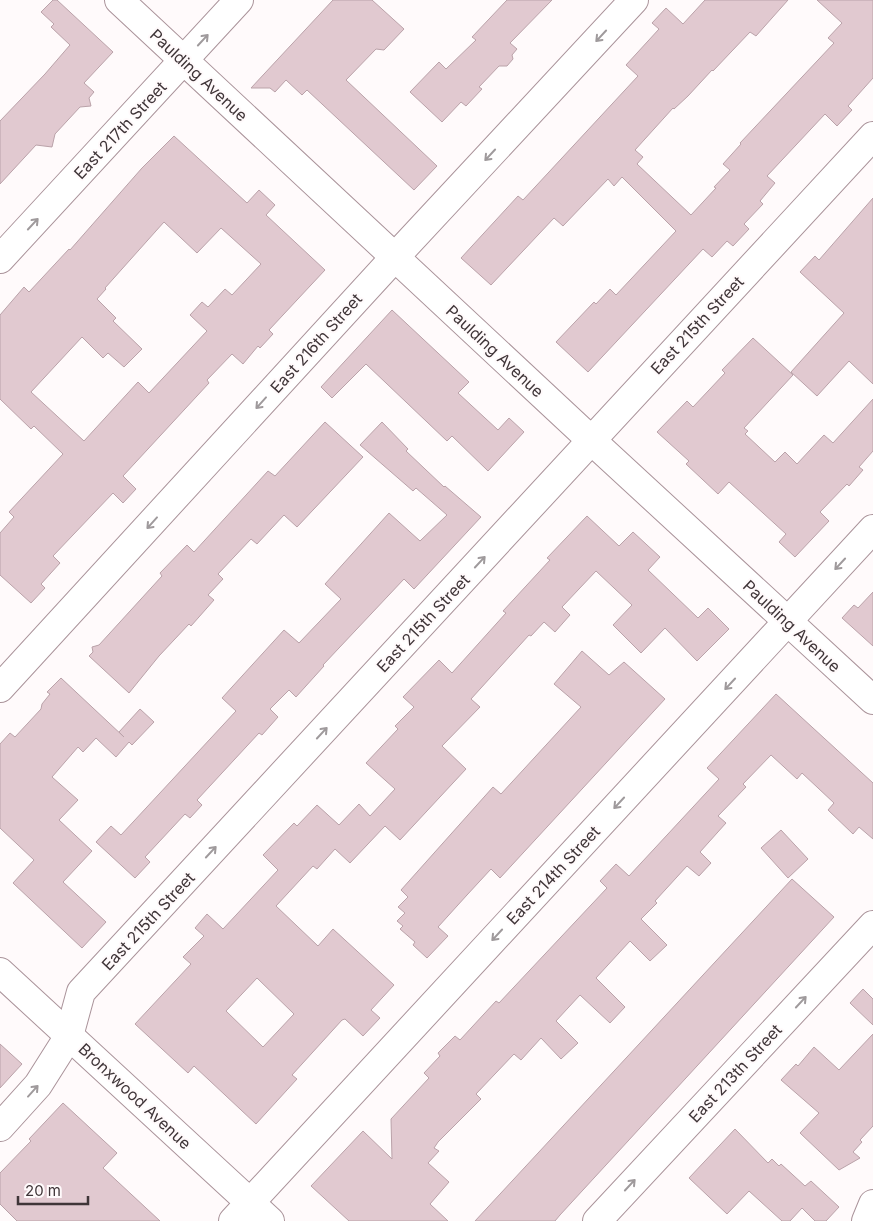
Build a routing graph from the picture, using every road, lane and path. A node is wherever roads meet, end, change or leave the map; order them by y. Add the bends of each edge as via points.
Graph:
1 (119, 0) edge
2 (240, 0) edge
3 (634, 0) edge
4 (183, 61) junction
5 (873, 136) edge
6 (395, 257) junction
7 (0, 260) edge
8 (591, 440) junction
9 (873, 529) edge
10 (787, 622) junction
11 (0, 688) edge
12 (873, 700) edge
13 (873, 924) edge
14 (0, 972) edge
15 (69, 1036) junction
16 (0, 1127) edge
17 (873, 1204) edge
18 (241, 1212) edge
19 (270, 1221) edge
20 (597, 1221) edge
21 (866, 1221) edge

1 - 4 street, Paulding Avenue
4 -> 2 street, East 217th Street
3 -> 6 street, East 216th Street
4 - 6 street, Paulding Avenue
7 -> 4 street, East 217th Street
5 - 8 street, East 215th Street
6 - 8 street, Paulding Avenue
6 -> 11 street, East 216th Street
8 - 10 street, Paulding Avenue
15 -> 8 street, East 215th Street via 81,992
9 -> 10 street, East 214th Street
10 - 12 street, Paulding Avenue
10 -> 18 street, East 214th Street
20 -> 13 street, East 213th Street
14 - 15 street, Bronxwood Avenue
16 -> 15 street, East 215th Street via 38,1085
15 - 18 street, Bronxwood Avenue
17 - 21 street
18 - 19 street, Bronxwood Avenue

